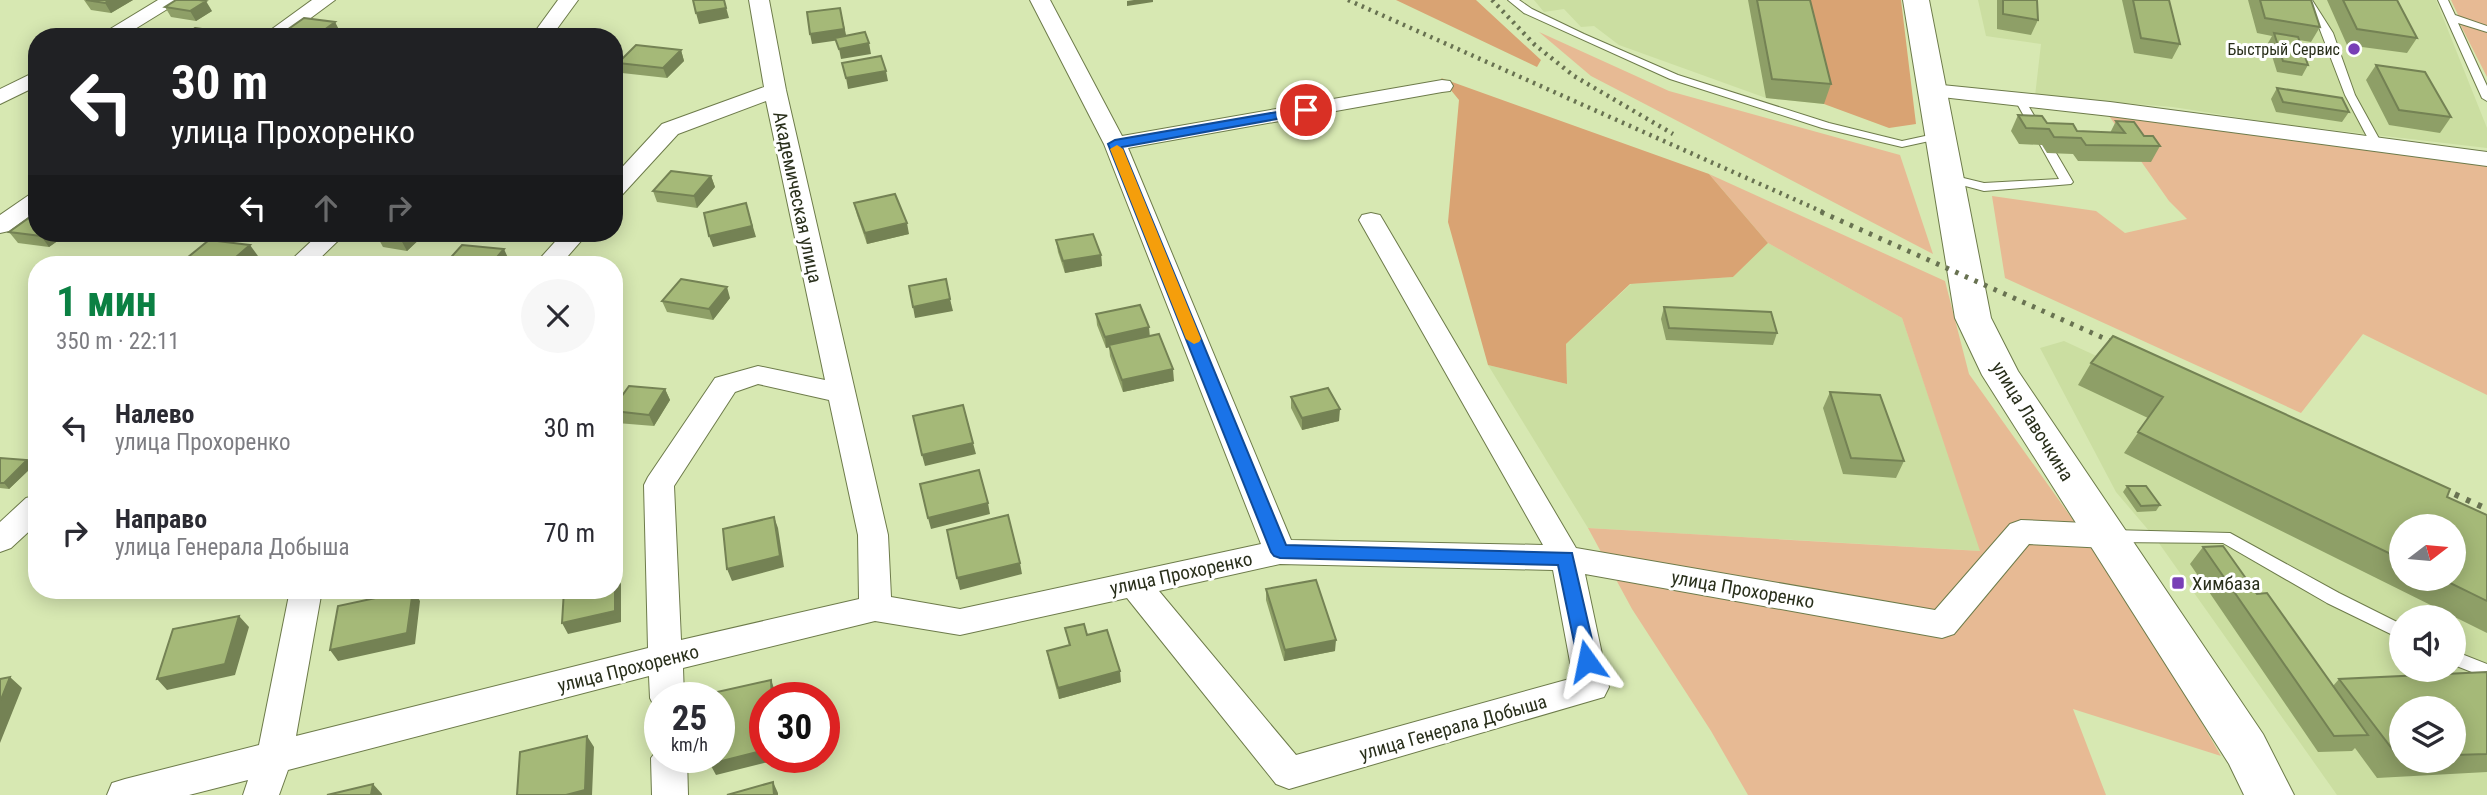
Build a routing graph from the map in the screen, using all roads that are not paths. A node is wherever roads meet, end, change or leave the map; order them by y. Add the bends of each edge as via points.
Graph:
1 (172, 0) edge
2 (325, 0) edge
3 (568, 0) edge
4 (759, 0) edge
5 (1040, 0) edge
6 (1513, 0) edge
7 (1916, 0) edge
8 (2306, 0) edge
9 (2443, 0) edge
10 (2451, 17) junction
11 (123, 28) edge
12 (284, 28) edge
13 (548, 28) edge
14 (2487, 29) edge
15 (28, 82) edge
16 (1442, 86) dead end
17 (775, 90) junction
18 (1932, 90) junction
19 (28, 91) edge
20 (3, 95) edge
21 (2487, 98) edge
22 (2020, 100) junction
23 (1940, 136) junction
24 (1115, 144) junction
25 (2376, 144) junction
26 (2487, 159) edge
27 (1946, 178) junction
28 (623, 180) edge
29 (28, 206) edge
30 (1371, 220) dead end
31 (0, 226) edge
32 (324, 242) edge
33 (568, 242) edge
34 (308, 256) edge
35 (554, 256) edge
36 (841, 393) junction
37 (28, 514) edge
38 (2107, 536) junction
39 (0, 540) edge
40 (1280, 552) junction
41 (1566, 558) junction
42 (1134, 584) junction
43 (304, 599) edge
44 (875, 608) junction
45 (2389, 626) edge
46 (666, 657) junction
47 (2466, 663) edge
48 (2487, 671) edge
49 (667, 682) edge
50 (274, 757) junction
51 (669, 773) edge
52 (125, 795) edge
53 (261, 795) edge
54 (670, 795) edge
55 (2269, 795) edge

1 - 11 street
2 - 12 street
3 - 13 street
4 - 17 street, Академическая улица
5 - 24 street
6 - 23 lane via 1674,77 1826,126 1902,144
7 - 18 main road, улица Лавочкина
8 - 25 lane via 2326,27 2350,95
9 - 10 lane
10 - 14 lane
10 - 21 lane
15 - 20 street
16 - 24 street
17 - 28 street via 670,129
17 - 36 street, Академическая улица
18 - 22 street
18 - 23 main road, улица Лавочкина
19 - 20 street
22 - 25 street
22 - 27 lane via 2067,182 1984,187
23 - 27 main road, улица Лавочкина
24 - 40 street
25 - 26 street
27 - 38 main road, улица Лавочкина via 1973,318 2001,374
29 - 31 street
30 - 41 street, улица Генерала Добыша
32 - 34 street
33 - 35 street
36 - 44 street, Академическая улица via 873,535
36 - 46 street via 758,374 725,385 659,485
37 - 39 street
38 - 41 street, улица Прохоренко via 2021,532 1942,625
38 - 45 lane, улица Прохоренко via 2225,537
38 - 55 main road, улица Лавочкина via 2246,749
40 - 41 street, улица Прохоренко
40 - 42 street, улица Прохоренко
41 - 42 street, улица Генерала Добыша via 1592,687 1289,773
42 - 44 street, улица Прохоренко via 960,622
43 - 50 street
44 - 46 street, улица Прохоренко
46 - 49 street
46 - 50 street, улица Прохоренко
47 - 48 lane
50 - 52 street, улица Прохоренко
50 - 53 street
51 - 54 street

